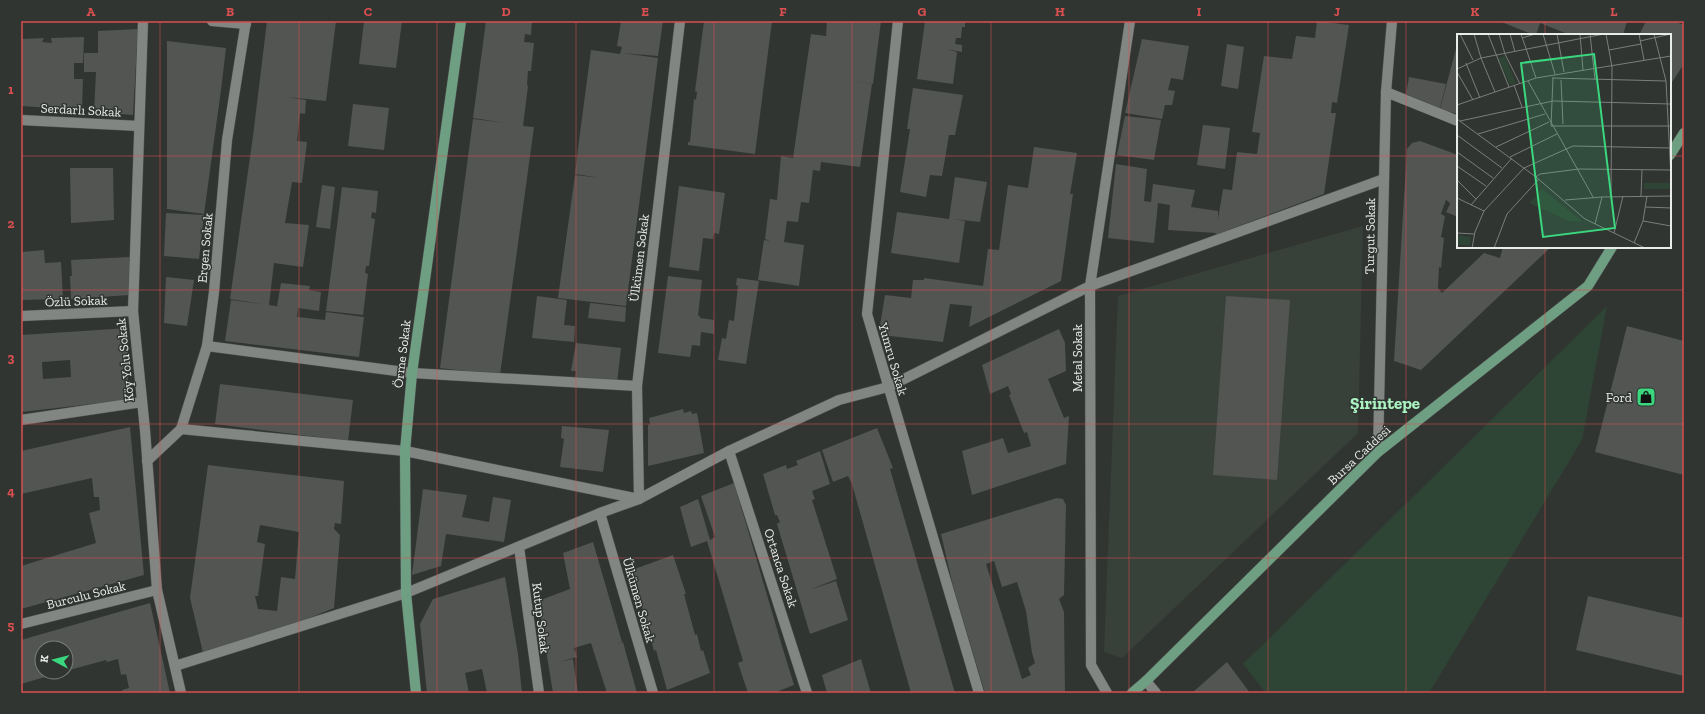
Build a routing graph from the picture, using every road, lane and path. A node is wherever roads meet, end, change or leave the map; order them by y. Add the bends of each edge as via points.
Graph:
1 (143, 21) edge
2 (212, 21) edge
3 (461, 21) edge
4 (680, 21) edge
5 (898, 21) edge
6 (1130, 21) edge
7 (1392, 21) edge
8 (246, 22) edge
9 (1386, 92) junction
10 (21, 120) edge
11 (1457, 121) edge
12 (139, 126) junction
13 (1684, 133) edge
14 (1671, 153) edge
15 (1384, 179) junction
16 (1611, 248) edge
17 (1090, 286) junction
18 (133, 311) junction
19 (21, 316) edge
20 (207, 346) junction
21 (412, 373) junction
22 (637, 386) junction
23 (888, 387) junction
24 (142, 402) junction
25 (21, 420) edge
26 (181, 429) junction
27 (405, 451) junction
28 (729, 451) junction
29 (1378, 452) junction
30 (147, 461) junction
31 (639, 499) junction
32 (600, 513) junction
33 (519, 547) junction
34 (157, 590) junction
35 (406, 593) junction
36 (21, 624) edge
37 (175, 666) junction
38 (1146, 681) junction
39 (181, 693) edge
40 (416, 693) edge
41 (539, 693) edge
42 (653, 693) edge
43 (807, 693) edge
44 (979, 693) edge
45 (1107, 693) edge
46 (1132, 693) edge
47 (1156, 693) edge

1 - 12 street, Köy Yolu Sokak
2 - 8 street
3 - 21 main road, Örme Sokak
4 - 22 street, Ülkümen Sokak
5 - 23 street, Yumru Sokak via 867,314
6 - 17 street, Metal Sokak
7 - 9 street, Turgut Sokak
8 - 20 street, Ergen Sokak via 227,140
9 - 11 street
9 - 15 street, Turgut Sokak
10 - 12 street, Serdarlı Sokak
12 - 18 street, Köy Yolu Sokak
13 - 14 main road
15 - 17 street
15 - 29 street, Turgut Sokak
16 - 29 main road, Bursa Caddesi via 1588,286
17 - 23 street
17 - 45 street, Metal Sokak via 1091,665
18 - 19 street, Özlü Sokak
18 - 24 street, Köy Yolu Sokak
20 - 21 street
20 - 26 street, Ergen Sokak
21 - 22 street
21 - 27 main road, Örme Sokak
22 - 31 street, Ülkümen Sokak
23 - 28 street via 839,400
23 - 44 street, Yumru Sokak
24 - 25 street
24 - 30 street, Köy Yolu Sokak
26 - 27 street
26 - 30 street, Ergen Sokak
27 - 31 street
27 - 35 main road, Örme Sokak
28 - 31 street
28 - 43 street, Ortanca Sokak
29 - 38 main road, Bursa Caddesi
30 - 34 street, Köy Yolu Sokak
31 - 32 street
32 - 33 street
32 - 42 street, Ülkümen Sokak
33 - 35 street
33 - 41 street, Kutup Sokak
34 - 36 street, Burculu Sokak
34 - 37 street, Köy Yolu Sokak
35 - 37 street
35 - 40 main road, Örme Sokak
37 - 39 street, Köy Yolu Sokak
38 - 46 main road, Bursa Caddesi
38 - 47 street

